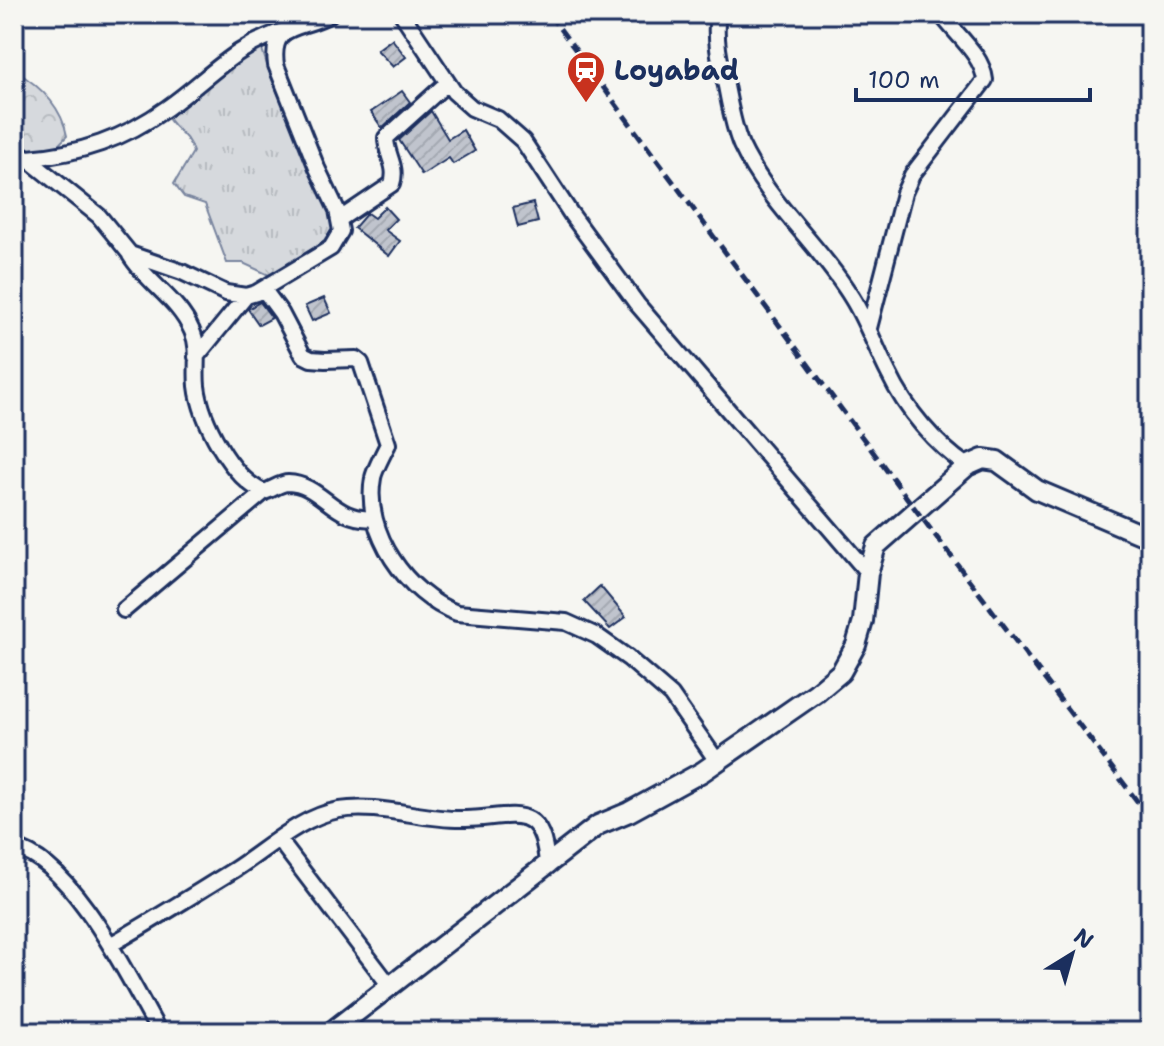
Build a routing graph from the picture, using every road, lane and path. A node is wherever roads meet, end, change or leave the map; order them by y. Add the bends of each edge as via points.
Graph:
1 (330, 14) edge
2 (402, 14) edge
3 (718, 14) edge
4 (941, 14) edge
5 (286, 30) junction
6 (447, 83) junction
7 (14, 148) edge
8 (28, 158) junction
9 (340, 219) junction
10 (130, 254) junction
11 (264, 290) junction
12 (246, 296) junction
13 (869, 328) junction
14 (196, 357) junction
15 (967, 466) junction
16 (264, 492) junction
17 (374, 518) junction
18 (1150, 538) edge
19 (868, 573) junction
20 (124, 610) dead end
21 (710, 766) junction
22 (279, 840) junction
23 (14, 848) edge
24 (547, 864) junction
25 (110, 945) junction
26 (390, 986) junction
27 (159, 1032) edge
28 (331, 1032) edge

1 - 5 street
2 - 6 street
3 - 13 street via 718,56 742,147
4 - 13 street via 977,58 985,80 912,175
5 - 8 street via 233,54 131,132 93,147
5 - 9 street via 275,43 276,65
6 - 9 street via 386,138 394,164 392,184
6 - 19 street via 472,108 498,119 523,141 637,304
7 - 8 street
8 - 10 street via 99,216
9 - 11 street via 341,231 331,248
10 - 12 street
10 - 14 street via 181,311 196,341
11 - 12 street
11 - 17 street via 303,355 361,363 388,444 372,480
12 - 14 street
13 - 15 street via 901,395 938,442
14 - 16 street via 198,399 209,429 235,466
15 - 18 street via 983,459 997,461 1037,490
15 - 19 street via 876,546
16 - 17 street via 285,483 295,485 347,516
16 - 20 street
17 - 21 street via 390,554 430,600 457,613 566,622 637,664 671,695
19 - 21 street via 863,621 841,672
21 - 24 street via 598,825
22 - 24 street via 316,817 350,808 448,819 522,817 540,828
22 - 25 street
22 - 26 street
23 - 25 street via 54,870
24 - 26 street
25 - 27 street
26 - 28 street

